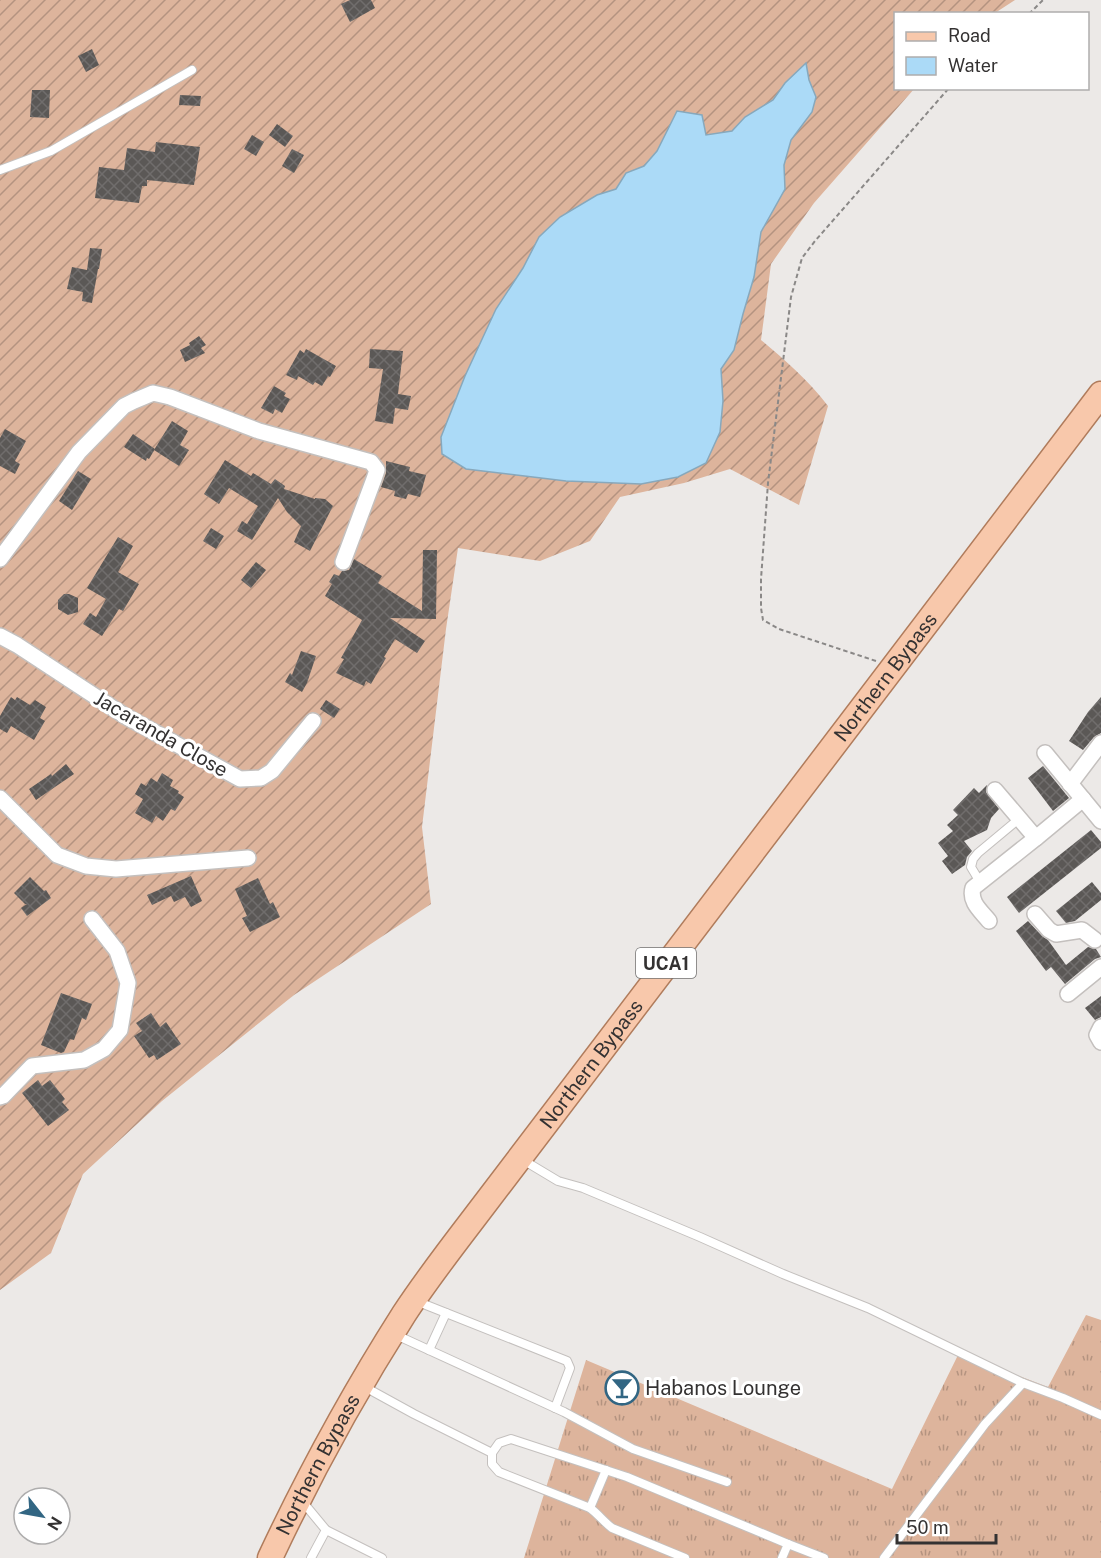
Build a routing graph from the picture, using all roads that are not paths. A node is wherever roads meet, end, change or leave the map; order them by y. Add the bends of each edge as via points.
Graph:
1 (192, 70) dead end
2 (0, 170) edge
3 (1101, 394) edge
4 (0, 559) edge
5 (343, 562) dead end
6 (0, 636) edge
7 (313, 721) dead end
8 (1101, 743) edge
9 (1045, 753) dead end
10 (1070, 784) junction
11 (995, 790) dead end
12 (0, 798) edge
13 (1083, 799) junction
14 (1020, 818) junction
15 (1101, 821) edge
16 (1036, 838) junction
17 (248, 858) dead end
18 (980, 882) junction
19 (1035, 914) dead end
20 (92, 919) dead end
21 (990, 921) dead end
22 (1099, 942) edge
23 (1101, 967) edge
24 (1068, 994) dead end
25 (1101, 1027) edge
26 (1101, 1042) edge
27 (0, 1097) edge
28 (519, 1157) junction
29 (414, 1300) junction
30 (447, 1313) junction
31 (393, 1333) junction
32 (429, 1350) junction
33 (1023, 1383) junction
34 (362, 1385) junction
35 (555, 1408) junction
36 (1101, 1415) edge
37 (492, 1453) junction
38 (606, 1470) junction
39 (726, 1482) dead end
40 (299, 1497) junction
41 (590, 1508) junction
42 (326, 1530) junction
43 (788, 1544) junction
44 (270, 1558) edge
45 (311, 1558) edge
46 (382, 1558) edge
47 (685, 1558) edge
48 (782, 1558) edge
49 (824, 1558) edge
50 (884, 1558) edge

1 - 2 lane via 51,151
3 - 28 main road, Northern Bypass / UCA1
4 - 5 street via 79,452 124,406 153,393 259,431 371,462 377,470
6 - 7 street, Jacaranda Close via 124,716 240,778 261,778 272,771
8 - 10 street
9 - 10 street
10 - 13 street
11 - 14 street
12 - 17 street via 57,855 86,866 116,869
13 - 15 street
13 - 16 street
14 - 16 street
14 - 18 lane via 973,859 971,867
16 - 18 street
18 - 21 street via 971,894
19 - 22 street via 1056,934 1082,930
20 - 27 street via 117,951 128,983 120,1030 104,1049 84,1060 32,1066
23 - 24 street
25 - 26 street via 1097,1035
28 - 29 main road, Northern Bypass / UCA1
28 - 33 lane via 558,1180 868,1308
29 - 30 lane
29 - 31 main road, Northern Bypass / UCA1
30 - 32 lane
30 - 35 lane via 567,1361 570,1368
31 - 32 lane
31 - 34 main road, Northern Bypass / UCA1
32 - 35 lane
33 - 36 lane
33 - 50 lane via 985,1424
34 - 37 lane
34 - 40 main road, Northern Bypass / UCA1
35 - 39 lane via 633,1449
37 - 38 lane via 500,1443 511,1439
37 - 41 lane via 492,1464 499,1472
38 - 41 lane
38 - 43 lane
40 - 42 lane
40 - 44 main road, Northern Bypass / UCA1
41 - 47 lane via 612,1528
42 - 45 lane
42 - 46 lane
43 - 48 lane
43 - 49 lane

